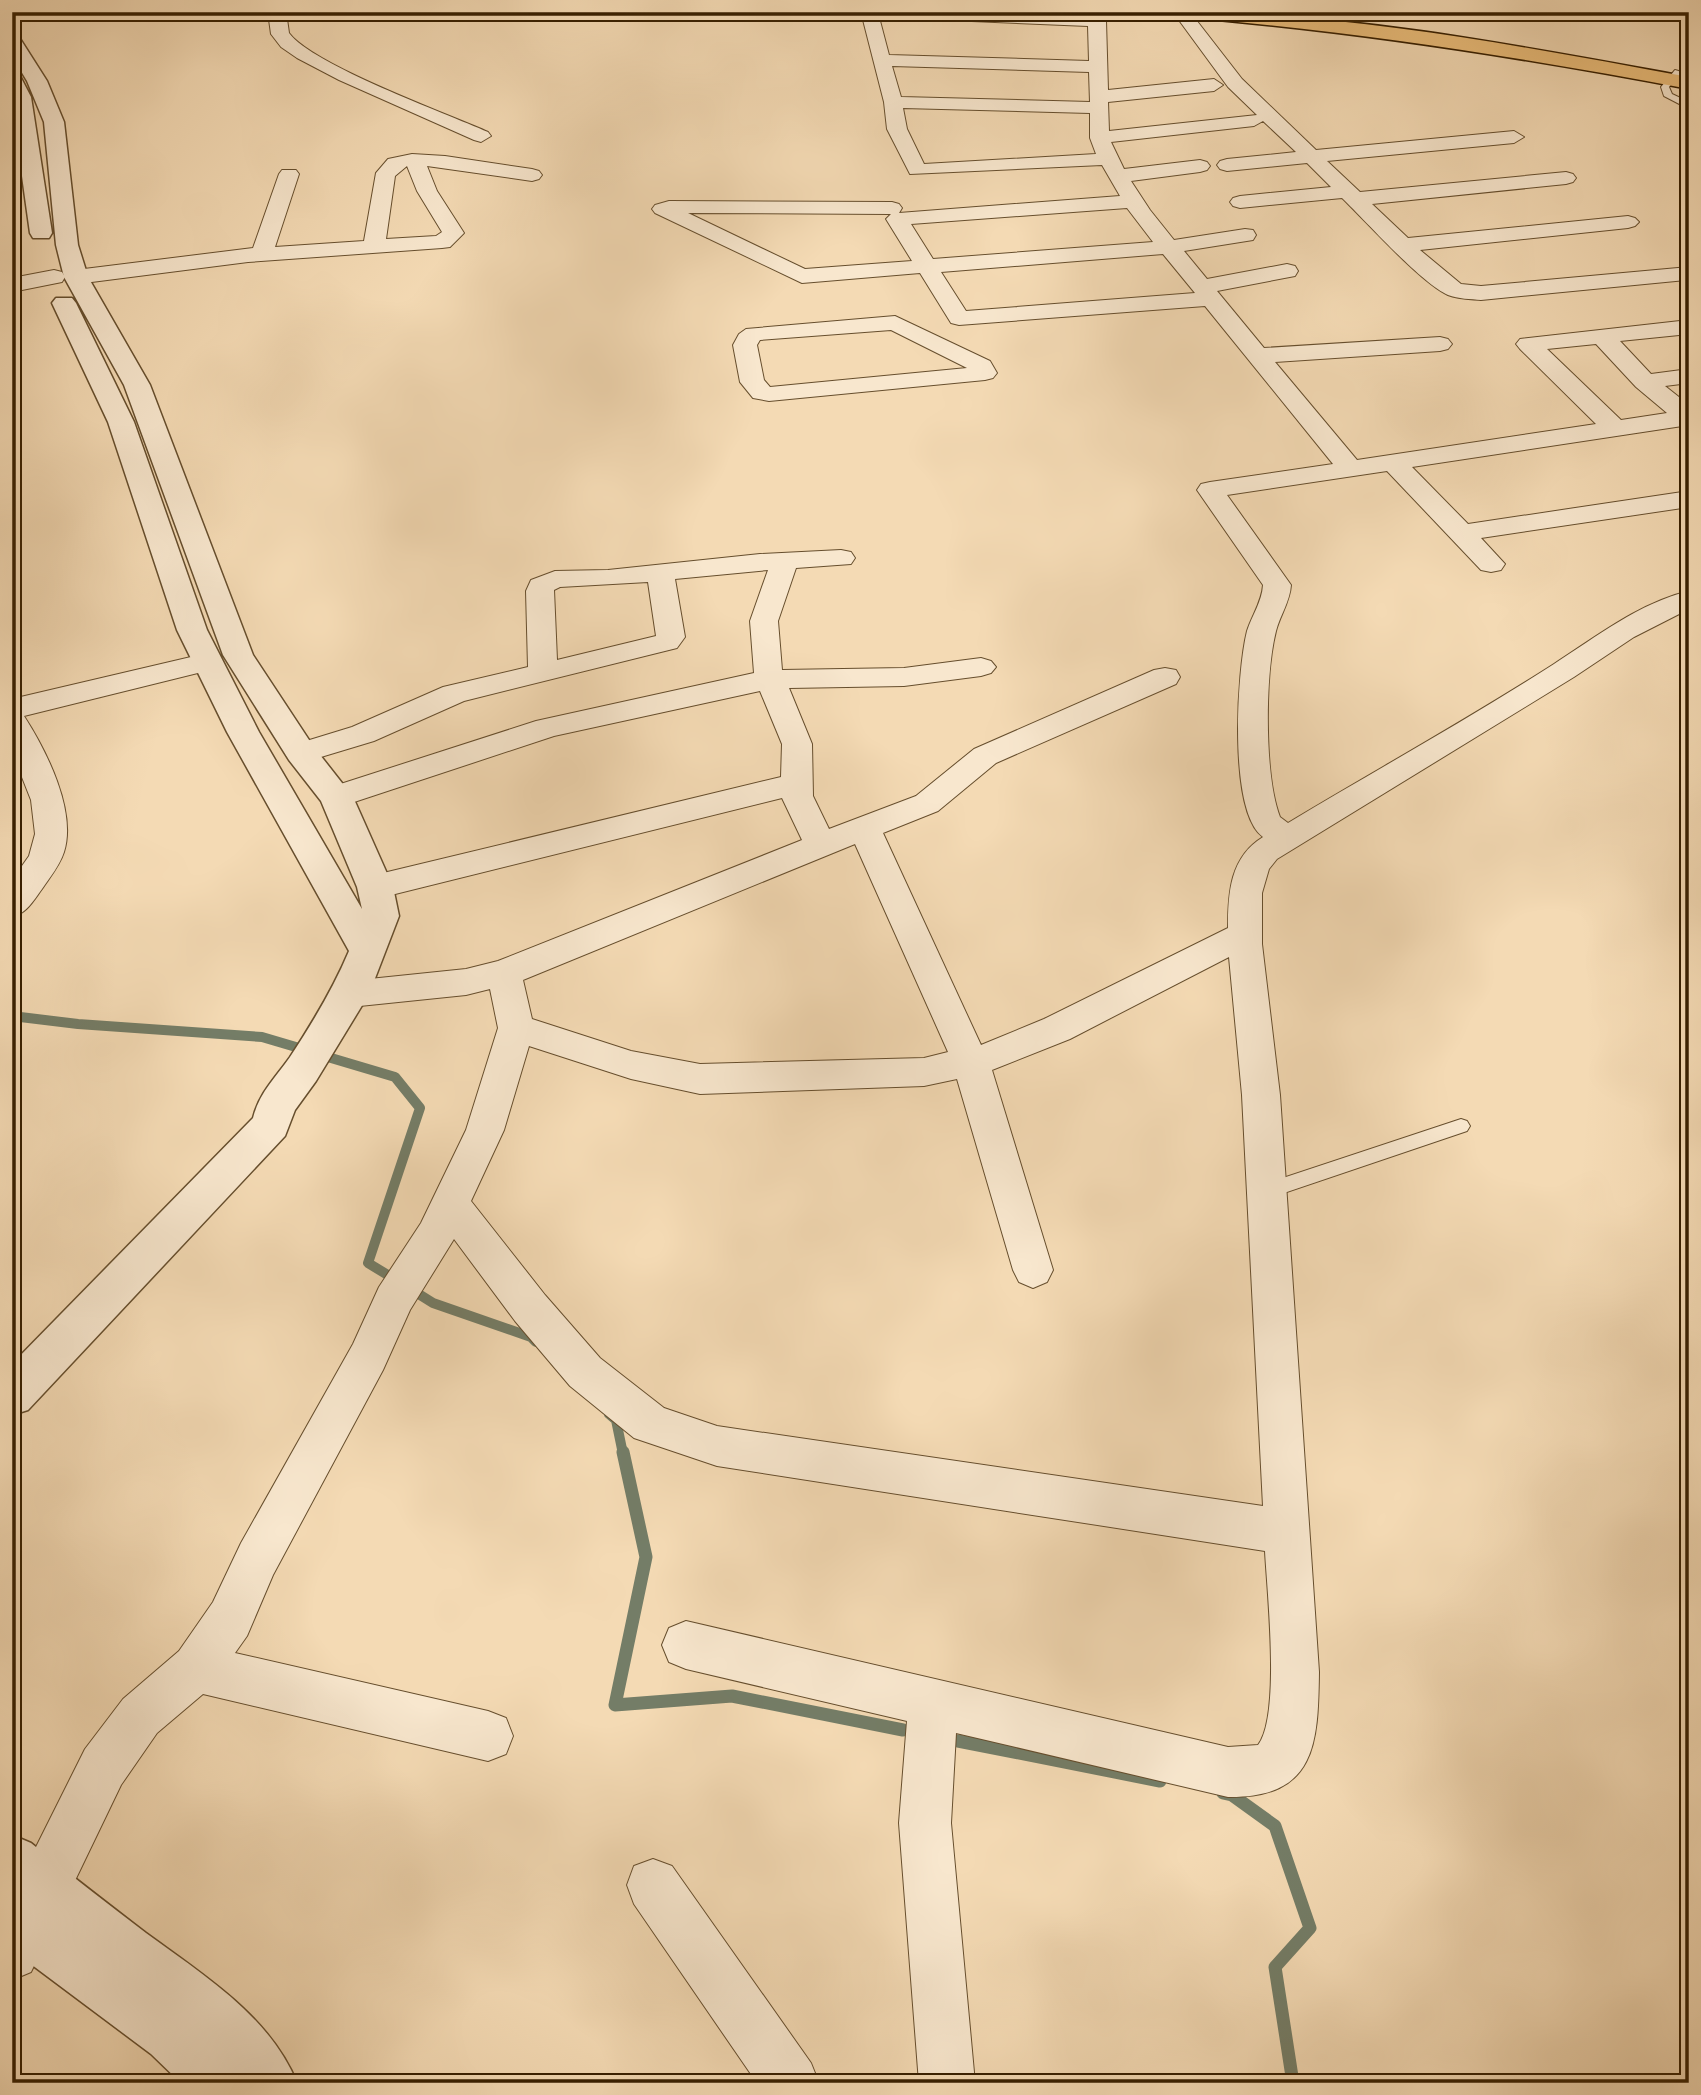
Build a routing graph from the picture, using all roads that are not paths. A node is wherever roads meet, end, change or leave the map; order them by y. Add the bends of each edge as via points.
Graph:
1 (277, 12) edge
2 (870, 12) edge
3 (1182, 12) edge
4 (1268, 12) edge
5 (1248, 15) edge
6 (1095, 17) edge
7 (12, 41) edge
8 (881, 60) junction
9 (1097, 67) junction
10 (1682, 77) edge
11 (12, 78) edge
12 (1214, 85) dead end
13 (1133, 93) junction
14 (893, 102) junction
15 (1098, 103) junction
16 (1689, 106) edge
17 (1254, 120) dead end
18 (19, 127) edge
19 (1165, 131) junction
20 (481, 136) dead end
21 (1514, 137) dead end
22 (1108, 156) junction
23 (1313, 156) junction
24 (414, 160) junction
25 (1227, 165) dead end
26 (1200, 166) dead end
27 (289, 174) dead end
28 (531, 175) dead end
29 (1566, 178) dead end
30 (1352, 195) junction
31 (1134, 201) junction
32 (1240, 202) dead end
33 (892, 207) junction
34 (1628, 222) dead end
35 (714, 234) junction
36 (1245, 235) dead end
37 (1403, 245) junction
38 (374, 246) junction
39 (1168, 247) junction
40 (262, 254) junction
41 (926, 266) junction
42 (1287, 271) dead end
43 (1686, 273) dead end
44 (802, 276) junction
45 (65, 277) junction
46 (12, 285) edge
47 (836, 293) dead end
48 (1206, 293) junction
49 (860, 305) dead end
50 (959, 318) junction
51 (895, 323) junction
52 (1689, 327) edge
53 (1602, 336) junction
54 (1440, 344) dead end
55 (1257, 356) junction
56 (1689, 376) edge
57 (1645, 382) junction
58 (1688, 418) edge
59 (1615, 428) junction
60 (1392, 461) junction
61 (1349, 467) junction
62 (1689, 499) edge
63 (1461, 533) junction
64 (841, 558) dead end
65 (785, 561) junction
66 (1491, 564) dead end
67 (660, 572) junction
68 (1689, 600) edge
69 (208, 662) junction
70 (981, 667) dead end
71 (543, 673) junction
72 (661, 673) junction
73 (1165, 677) dead end
74 (771, 679) junction
75 (12, 709) edge
76 (12, 720) edge
77 (301, 753) junction
78 (796, 784) junction
79 (336, 797) junction
80 (864, 828) junction
81 (1288, 838) junction
82 (821, 845) junction
83 (375, 887) junction
84 (12, 905) edge
85 (1245, 934) junction
86 (368, 952) junction
87 (504, 973) junction
88 (351, 994) junction
89 (516, 1028) junction
90 (971, 1062) junction
91 (276, 1105) junction
92 (1461, 1126) dead end
93 (1266, 1191) junction
94 (443, 1219) junction
95 (1033, 1270) dead end
96 (12, 1358) edge
97 (12, 1395) edge
98 (1287, 1532) junction
99 (686, 1645) dead end
100 (196, 1668) junction
101 (933, 1702) junction
102 (488, 1736) dead end
103 (653, 1885) dead end
104 (21, 1909) edge
105 (224, 2083) edge
106 (268, 2083) edge
107 (791, 2083) edge
108 (947, 2083) edge

1 - 20 street via 280,34 303,54
2 - 6 street
2 - 8 street
3 - 5 main road
3 - 23 street via 1234,83
4 - 10 main road via 1496,41
5 - 10 main road
6 - 9 street
7 - 45 street via 37,81 54,121
8 - 9 street
8 - 14 street
9 - 15 street
10 - 16 lane via 1665,87 1668,96
11 - 18 street via 21,97
12 - 13 street
13 - 15 street
13 - 19 street
14 - 15 street
14 - 22 street via 897,129 917,170
15 - 22 street
17 - 19 street
18 - 45 street via 43,246
19 - 22 street
21 - 23 street
22 - 26 street
22 - 31 street
23 - 25 street
23 - 30 street
24 - 28 street
24 - 38 street via 396,163 385,176
24 - 38 street via 453,233 442,242
27 - 40 street
29 - 30 street
30 - 32 street
30 - 37 street
31 - 33 street
31 - 39 street
33 - 35 street via 852,220
33 - 35 street via 662,209
33 - 41 street
34 - 37 street
35 - 44 street
36 - 39 street
37 - 43 street via 1446,284 1464,293
38 - 40 street
39 - 41 street
39 - 48 street
40 - 45 street
41 - 44 street
41 - 50 street
42 - 48 street
44 - 47 street
45 - 46 street
45 - 69 street via 121,422 192,630
45 - 77 street via 136,386 238,655
48 - 50 street
48 - 55 street
49 - 51 street
50 - 51 street
51 - 51 street via 982,366 985,373 769,394 752,382 745,345 754,334
52 - 53 street
53 - 57 street
53 - 59 street via 1528,344
54 - 55 street
55 - 61 street
56 - 57 street
57 - 58 street
58 - 59 street
59 - 60 street
60 - 61 street
60 - 63 street
61 - 81 street via 1210,490 1277,585 1277,600 1262,629 1254,692 1258,794 1266,822
62 - 63 street
63 - 66 street
64 - 65 street
65 - 67 street
65 - 74 street via 764,621 766,667
67 - 71 street via 555,579 541,586
67 - 72 street via 671,636
68 - 81 street via 1611,637 1564,671
69 - 75 street
69 - 86 street
70 - 74 street via 904,677
71 - 72 street
71 - 77 street via 454,694 363,734
72 - 74 street
72 - 79 street via 547,728
73 - 80 street via 985,755 937,798
74 - 78 street via 797,744
76 - 84 street via 44,791 52,824 48,851
77 - 79 street
78 - 82 street via 797,796
78 - 83 street
79 - 83 street
80 - 82 street
80 - 90 street
81 - 85 street via 1265,851 1253,865 1245,893
82 - 87 street
83 - 86 street via 381,916
85 - 90 street via 1057,1029
85 - 93 street
86 - 88 street
87 - 88 street via 466,982
87 - 89 street
88 - 91 street
89 - 90 street via 631,1065 700,1079 924,1072
89 - 94 street via 485,1130
90 - 95 street
91 - 96 street via 259,1111 225,1140
91 - 97 street via 271,1125
92 - 93 lane
93 - 98 street
94 - 98 street via 585,1372 650,1424 717,1446
94 - 100 street via 394,1300 230,1619
98 - 101 street via 1295,1672 1292,1722 1276,1762 1253,1772 1228,1772
99 - 101 street
100 - 102 street
100 - 104 street via 140,1716 103,1767
101 - 108 street via 925,1823
103 - 107 street
104 - 105 street via 172,2033
104 - 106 street via 194,2004 254,2060

